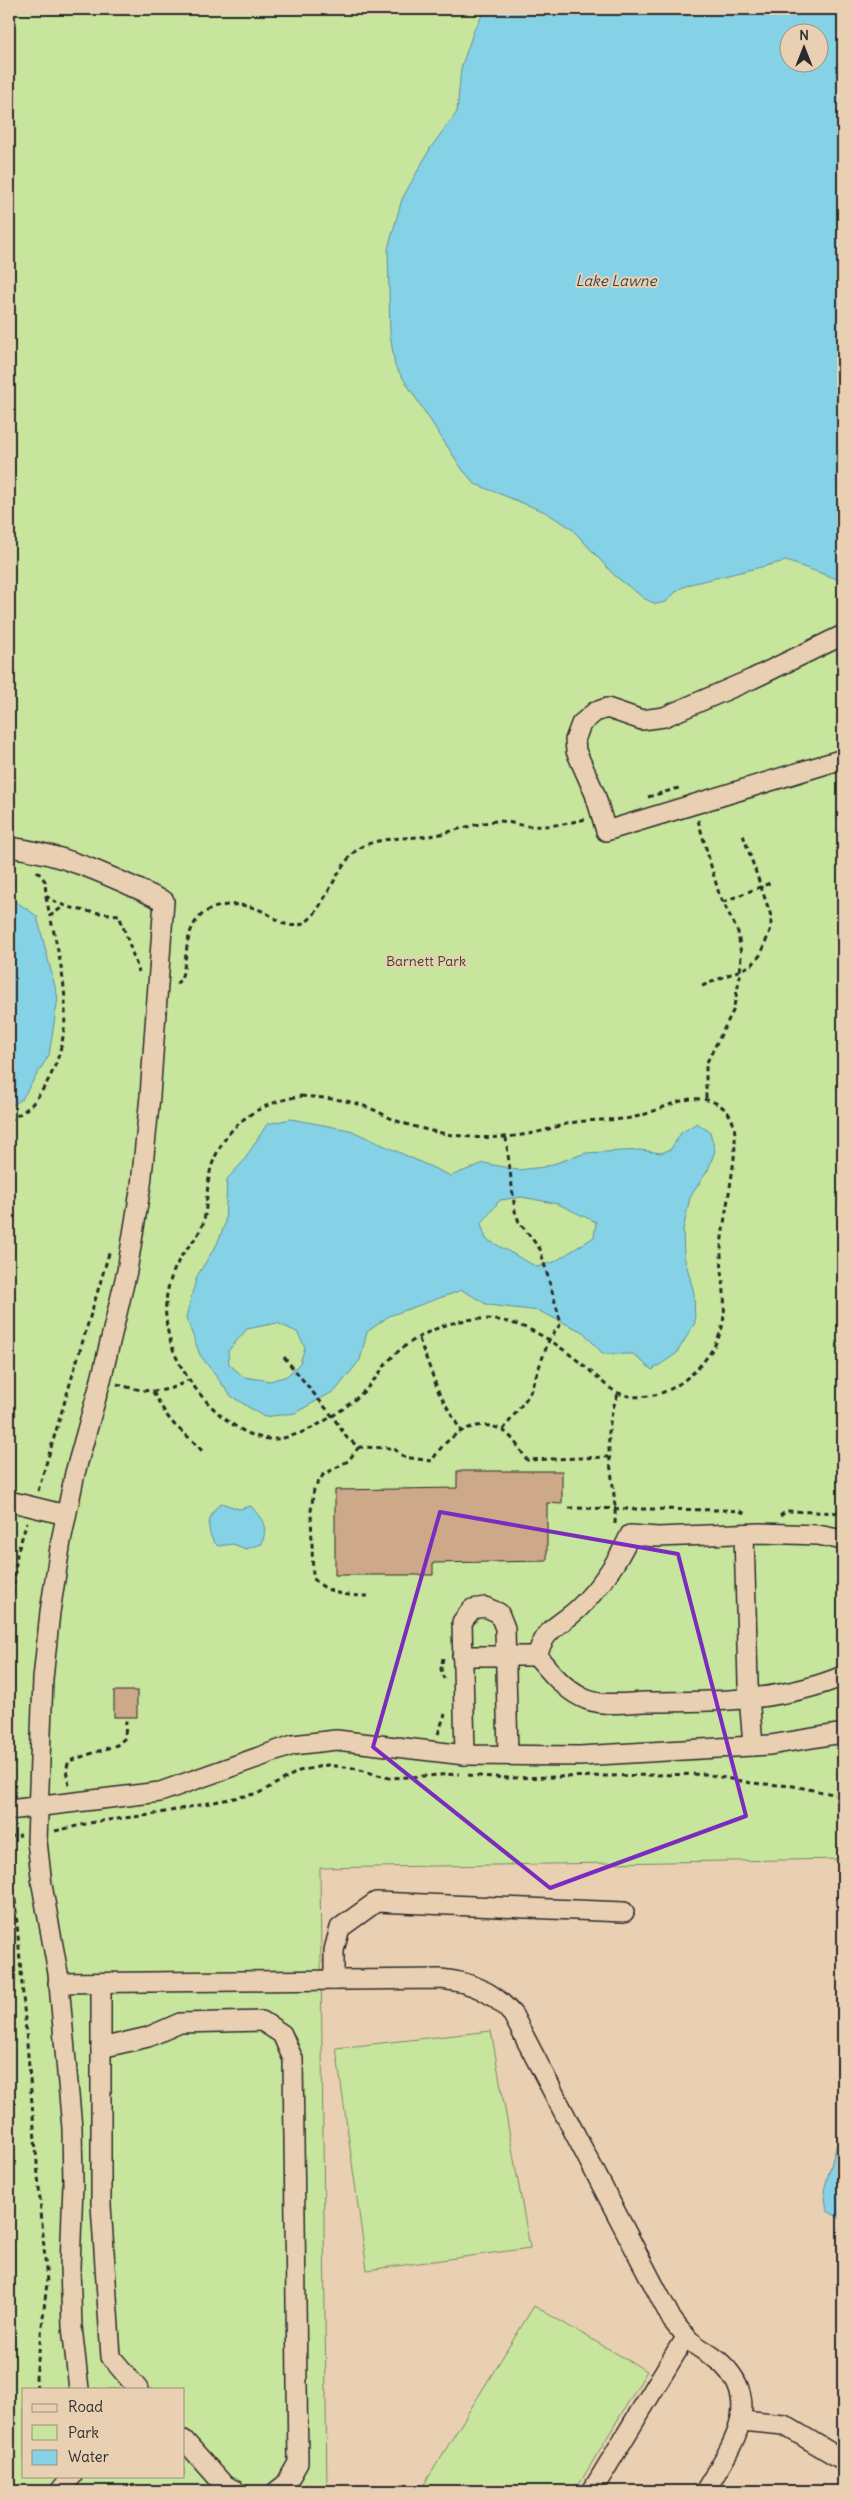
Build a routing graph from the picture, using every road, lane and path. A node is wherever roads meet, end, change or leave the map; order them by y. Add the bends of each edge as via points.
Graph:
1 (843, 635) edge
2 (843, 758) edge
3 (644, 799) dead end
4 (694, 804) junction
5 (604, 823) junction
6 (742, 832) dead end
7 (9, 847) edge
8 (36, 868) dead end
9 (770, 883) dead end
10 (762, 887) junction
11 (46, 896) junction
12 (723, 902) junction
13 (64, 906) junction
14 (50, 916) junction
15 (741, 971) junction
16 (158, 986) junction
17 (702, 986) dead end
18 (706, 1099) junction
19 (9, 1121) edge
20 (506, 1138) junction
21 (112, 1247) dead end
22 (418, 1339) junction
23 (549, 1340) junction
24 (284, 1358) dead end
25 (102, 1380) junction
26 (188, 1380) junction
27 (153, 1392) junction
28 (618, 1394) junction
29 (333, 1417) junction
30 (503, 1430) junction
31 (461, 1431) junction
32 (359, 1447) junction
33 (202, 1451) dead end
34 (608, 1457) junction
35 (9, 1501) edge
36 (32, 1506) junction
37 (568, 1508) dead end
38 (616, 1509) junction
39 (843, 1513) edge
40 (66, 1515) junction
41 (755, 1517) dead end
42 (778, 1517) dead end
43 (615, 1532) dead end
44 (744, 1534) junction
45 (843, 1540) edge
46 (370, 1596) dead end
47 (9, 1630) edge
48 (444, 1654) dead end
49 (462, 1656) junction
50 (505, 1656) junction
51 (537, 1656) junction
52 (843, 1676) edge
53 (446, 1685) dead end
54 (749, 1697) junction
55 (9, 1702) edge
56 (448, 1708) dead end
57 (9, 1720) edge
58 (126, 1721) dead end
59 (843, 1733) edge
60 (753, 1746) junction
61 (434, 1752) junction
62 (465, 1755) junction
63 (508, 1755) junction
64 (843, 1796) edge
65 (71, 1803) junction
66 (38, 1808) junction
67 (9, 1810) edge
68 (9, 1828) edge
69 (75, 1828) junction
70 (37, 1833) junction
71 (10, 1837) edge
72 (624, 1912) dead end
73 (334, 1980) junction
74 (58, 1983) junction
75 (101, 1983) junction
76 (102, 2048) junction
77 (686, 2336) junction
78 (37, 2388) edge
79 (79, 2388) edge
80 (137, 2388) edge
81 (742, 2421) junction
82 (185, 2441) edge
83 (843, 2460) edge
84 (70, 2478) edge
85 (60, 2491) edge
86 (236, 2491) edge
87 (278, 2491) edge
88 (592, 2491) edge
89 (705, 2491) edge

1 - 5 lane via 664,717 642,720 607,708 595,712 581,724 575,740 576,751
2 - 4 lane
3 - 4 path via 688,786
4 - 5 lane
4 - 12 path
5 - 16 path via 528,826 499,821 434,835 376,841 363,846 345,863 318,910 302,924 286,926 252,906 229,905 210,909 196,920 187,940 178,984
6 - 10 path
7 - 16 lane via 75,861 164,901
8 - 11 path via 45,881
9 - 10 path
10 - 12 path
10 - 15 path via 771,916 771,928 761,954 752,965
11 - 13 path
11 - 14 path
12 - 15 path via 738,932
13 - 14 path
13 - 16 path via 119,914 139,966 140,985
14 - 19 path via 65,988 67,1019 58,1061 33,1104
15 - 17 path
15 - 18 path via 733,1011 706,1064
16 - 25 lane via 141,1185 127,1272
18 - 20 path via 689,1099 652,1114 582,1121
18 - 28 path via 729,1113 735,1126 721,1249 722,1327 703,1362 674,1388 656,1395 634,1397
20 - 23 path via 515,1210 519,1222 540,1249 561,1323
20 - 26 path via 426,1130 365,1106 301,1096 273,1101 248,1115 228,1137 212,1163 202,1230 178,1261 170,1286 166,1333
21 - 36 path
22 - 23 path via 432,1330 462,1321 487,1319 512,1322
22 - 29 path via 401,1349 370,1386
22 - 31 path via 439,1393
23 - 28 path
23 - 30 path via 529,1395
24 - 29 path
25 - 27 path
25 - 40 lane
26 - 27 path
26 - 29 path via 227,1421 252,1435 274,1439
27 - 33 path via 167,1416
28 - 34 path via 610,1412
29 - 32 path via 347,1438
30 - 31 path via 476,1426
30 - 34 path via 527,1460
31 - 32 path via 448,1439 432,1461 404,1457 393,1448
32 - 46 path via 348,1461 323,1474 314,1489 311,1511 313,1578 322,1588 341,1595
34 - 38 path
35 - 36 lane
36 - 40 lane
36 - 47 path via 17,1554
37 - 38 path
38 - 41 path via 740,1511
38 - 43 path
39 - 42 path via 787,1511
40 - 66 lane via 50,1612
44 - 45 lane
44 - 51 lane via 630,1535 623,1551 580,1607 545,1635
44 - 54 lane
48 - 53 path via 441,1669
49 - 50 lane
49 - 50 lane via 462,1622 472,1609 485,1608 499,1612 505,1628
49 - 62 lane
50 - 51 lane
50 - 63 lane
51 - 54 lane via 555,1678 581,1698 605,1703
52 - 54 lane via 779,1694
54 - 60 lane
55 - 57 path
56 - 61 path via 438,1728
58 - 65 path via 125,1738 117,1746 69,1761 66,1770
59 - 60 lane
60 - 63 lane via 580,1756
61 - 62 lane
61 - 65 lane via 336,1740 293,1746 160,1792
62 - 63 lane
64 - 69 path via 705,1774 507,1778 457,1774 389,1778 327,1765 299,1771 259,1793
65 - 66 lane
65 - 69 path
66 - 67 lane
66 - 70 lane
68 - 71 path
69 - 70 path
70 - 71 path
70 - 74 lane
71 - 78 path via 47,2283
72 - 73 lane via 376,1902 340,1928 334,1950
73 - 75 lane
73 - 77 lane via 458,1980 482,1988 501,2001 513,2015 672,2320
74 - 75 lane
74 - 79 lane via 72,2128 70,2267
75 - 76 lane
76 - 80 lane via 102,2206 111,2357
76 - 87 lane via 148,2037 180,2023 262,2021 282,2034 293,2059 298,2463
77 - 81 lane via 722,2364 737,2384 743,2404
77 - 88 lane
81 - 83 lane via 784,2425
81 - 89 lane
82 - 86 lane via 225,2486
84 - 85 lane

